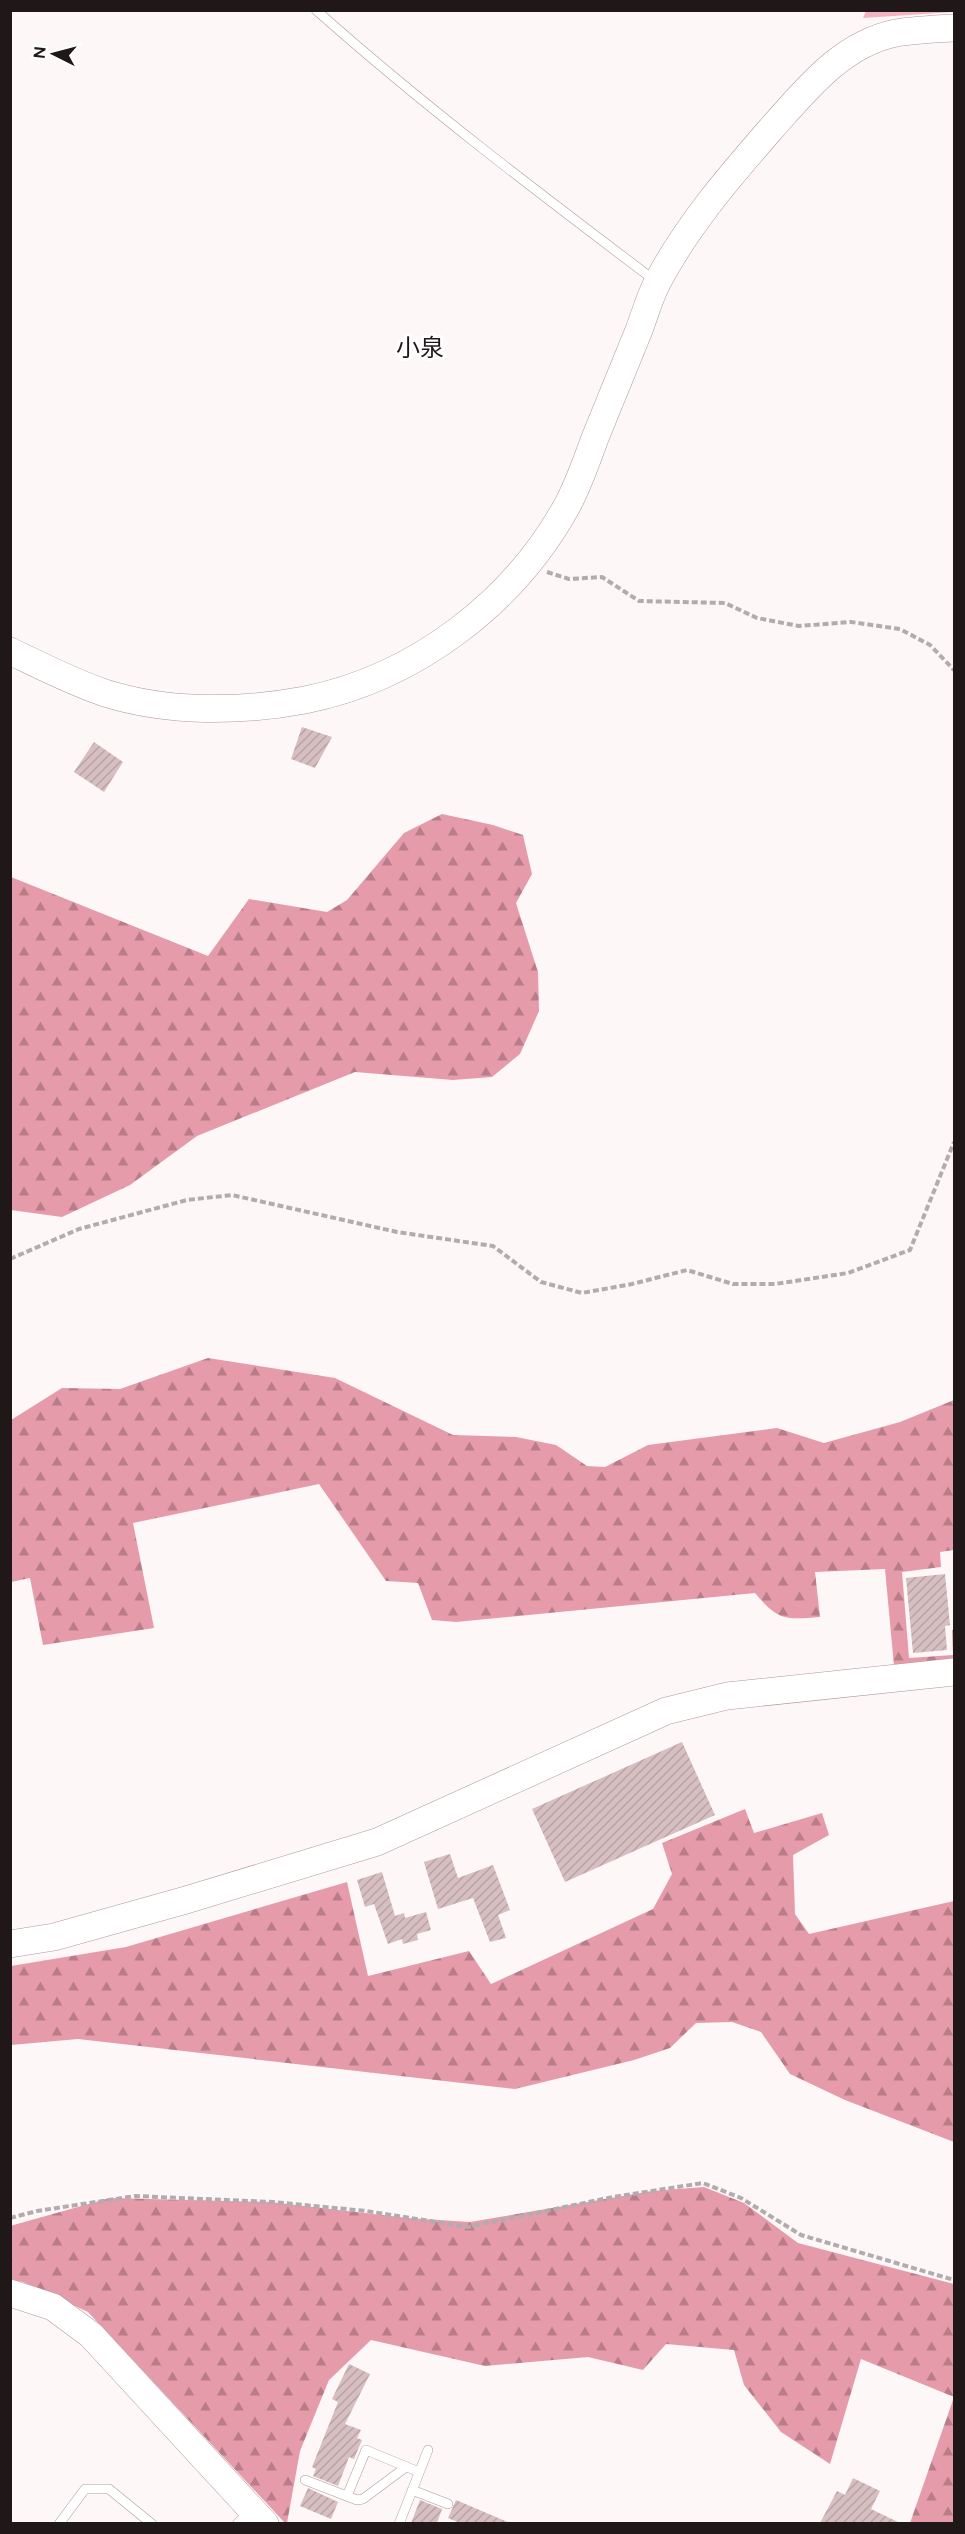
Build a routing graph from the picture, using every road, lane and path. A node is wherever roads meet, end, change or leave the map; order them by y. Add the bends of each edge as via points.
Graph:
1 (316, 10) edge
2 (954, 28) edge
3 (657, 283) junction
4 (528, 562) junction
5 (10, 651) edge
6 (954, 670) edge
7 (954, 1142) edge
8 (10, 1259) edge
9 (954, 1672) edge
10 (10, 1944) edge
11 (10, 2218) edge
12 (954, 2280) edge
13 (10, 2293) edge
14 (428, 2450) dead end
15 (406, 2467) junction
16 (419, 2472) junction
17 (305, 2480) dead end
18 (412, 2490) junction
19 (347, 2496) junction
20 (448, 2504) dead end
21 (251, 2519) edge
22 (59, 2523) edge
23 (152, 2523) edge
24 (399, 2523) edge

1 - 3 lane via 479,147
2 - 3 street via 879,39 852,51 820,76 708,205
3 - 4 street via 568,504
4 - 5 street via 500,596 432,648 374,679 293,702 216,708 138,701 73,681
4 - 6 path via 569,579 602,577 639,601 725,603 758,618 799,626 850,622 900,629 930,645
7 - 8 path via 910,1250 848,1273 775,1284 733,1284 687,1270 582,1293 541,1282 493,1246 397,1232 232,1195 187,1200 79,1229
9 - 10 street via 727,1696 666,1711 377,1842 186,1900
11 - 12 path via 135,2196 343,2208 468,2227 703,2183 741,2198 801,2235
13 - 21 street via 53,2307 91,2335
14 - 16 lane
15 - 16 lane
15 - 19 lane via 363,2499
15 - 19 lane via 366,2450
16 - 18 lane
17 - 19 lane
18 - 20 lane
18 - 24 lane
22 - 23 lane via 85,2489 96,2487 109,2489

